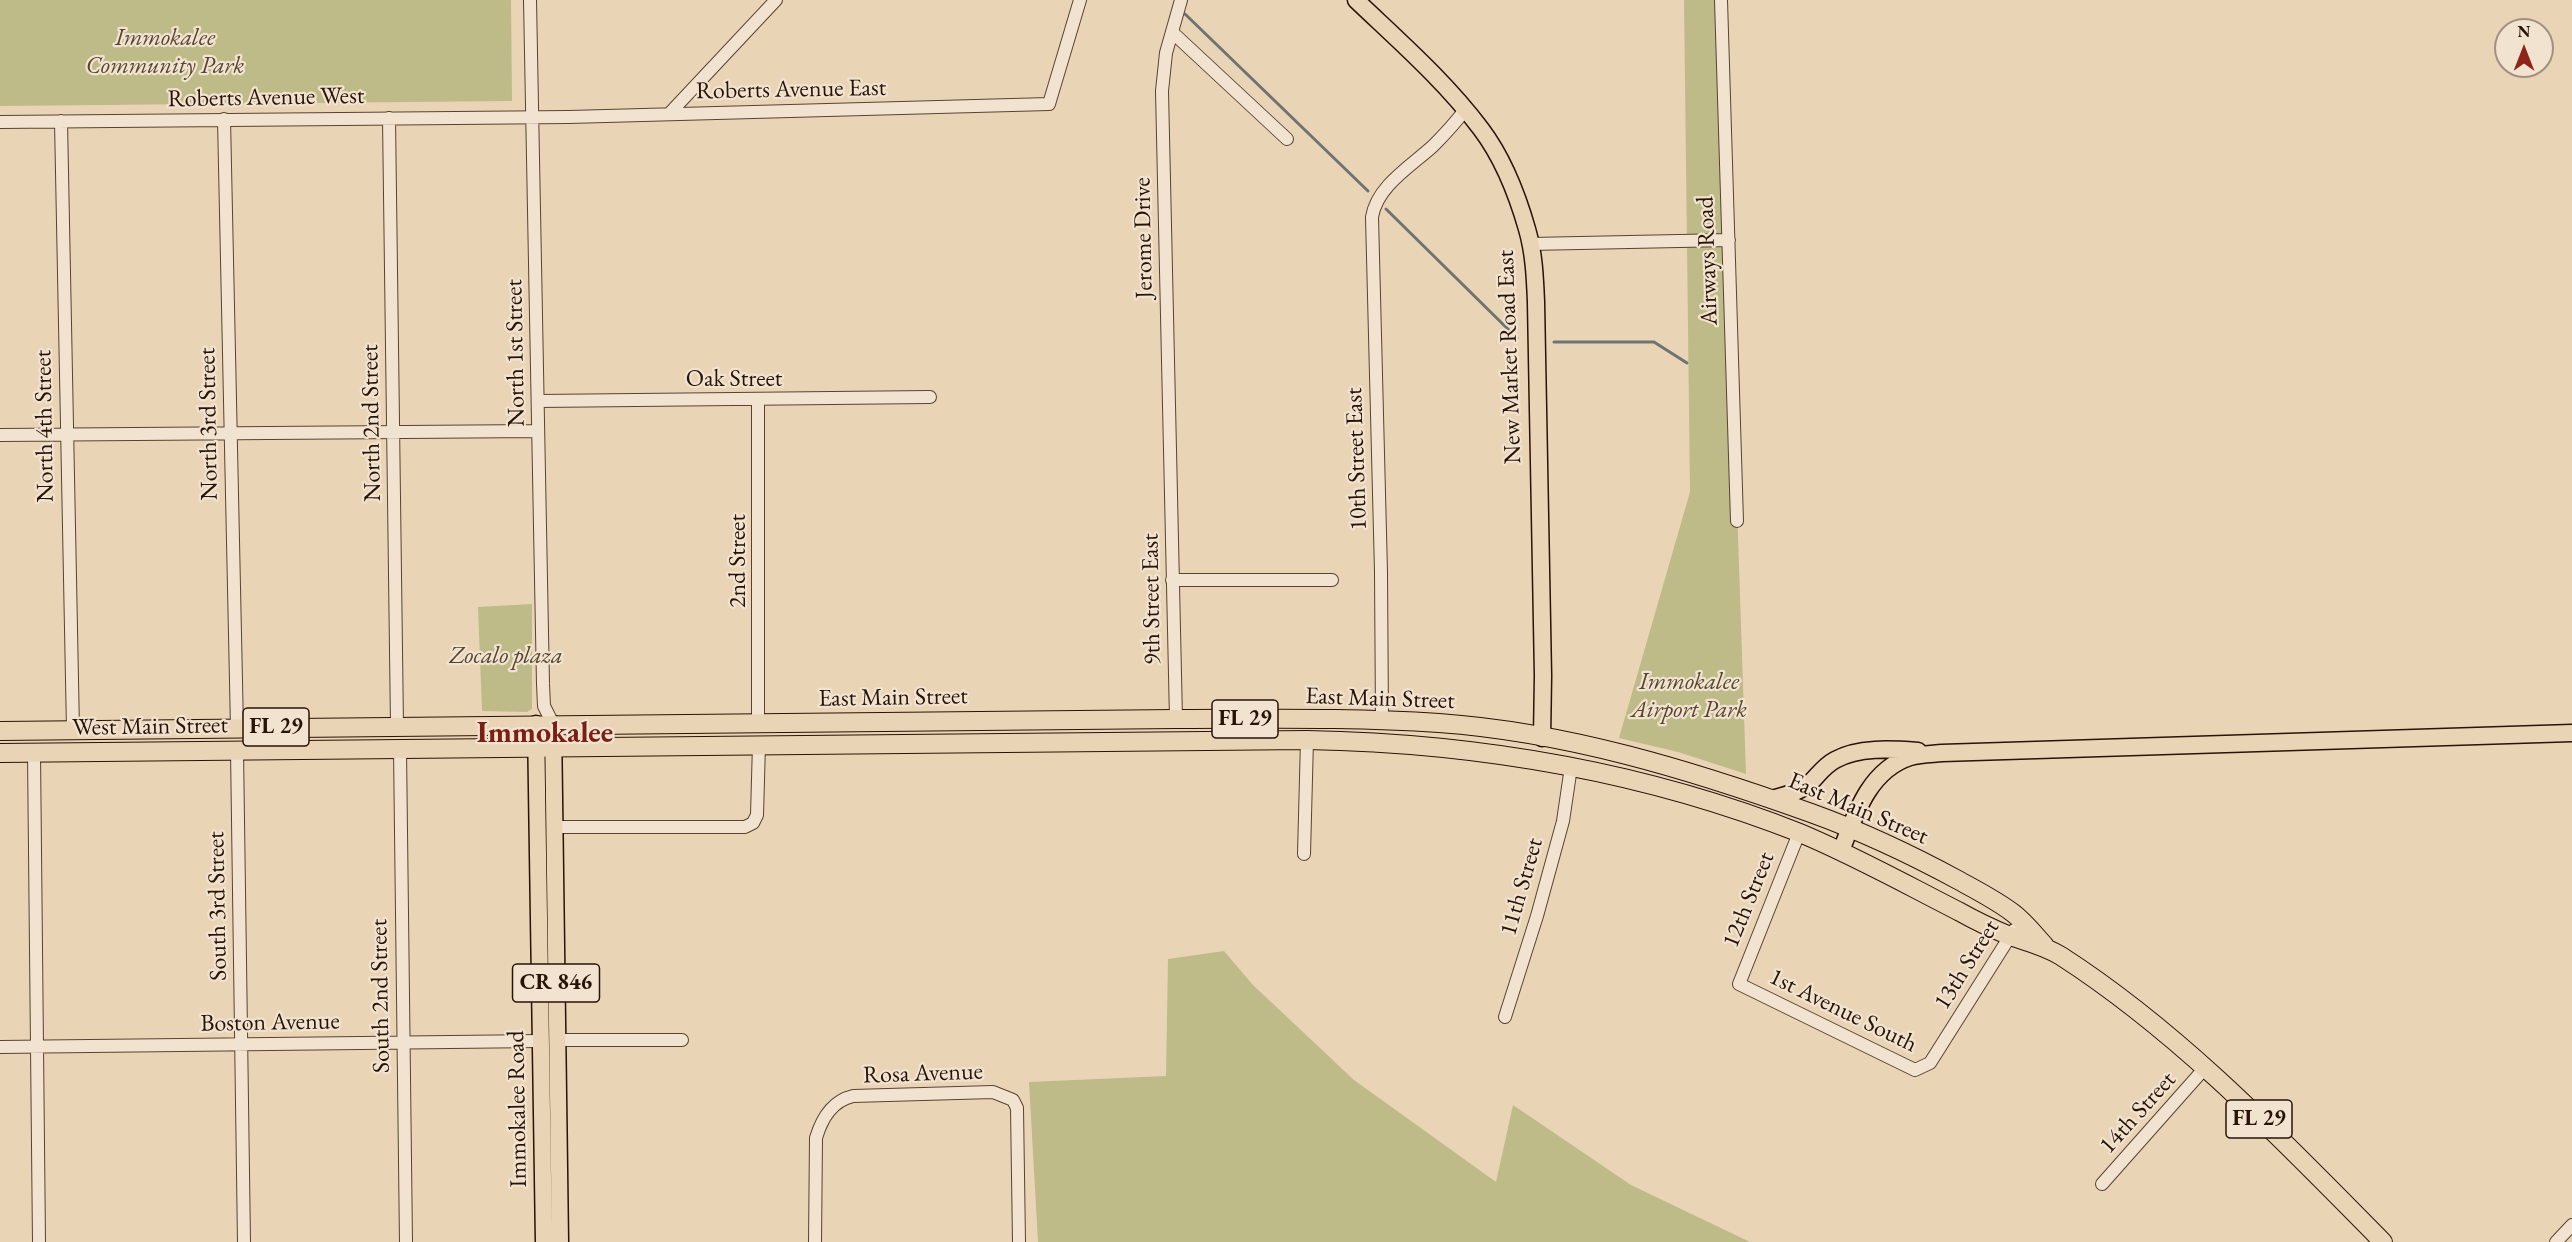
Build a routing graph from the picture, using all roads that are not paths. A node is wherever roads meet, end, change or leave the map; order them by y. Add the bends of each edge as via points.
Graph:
1 (530, 0) edge
2 (776, 0) edge
3 (1080, 0) edge
4 (1181, 0) edge
5 (1356, 0) edge
6 (1720, 0) edge
7 (1172, 32) junction
8 (1465, 110) junction
9 (669, 114) junction
10 (533, 117) junction
11 (388, 118) junction
12 (224, 119) junction
13 (61, 121) junction
14 (0, 122) edge
15 (1287, 139) dead end
16 (1729, 240) junction
17 (1530, 244) junction
18 (930, 397) dead end
19 (758, 400) junction
20 (538, 401) junction
21 (538, 431) junction
22 (231, 433) junction
23 (394, 433) junction
24 (66, 434) junction
25 (0, 435) edge
26 (1170, 477) joint
27 (1737, 521) dead end
28 (1172, 580) junction
29 (1332, 580) dead end
30 (1176, 719) junction
31 (1382, 720) junction
32 (758, 723) junction
33 (544, 724) junction
34 (397, 726) junction
35 (237, 728) junction
36 (138, 729) junction
37 (73, 730) junction
38 (0, 731) edge
39 (2572, 733) edge
40 (1542, 738) junction
41 (1175, 740) junction
42 (1306, 740) junction
43 (759, 744) junction
44 (544, 747) junction
45 (400, 749) junction
46 (237, 750) junction
47 (0, 753) edge
48 (33, 753) junction
49 (1942, 753) junction
50 (1538, 761) junction
51 (1571, 767) junction
52 (1772, 799) junction
53 (554, 827) junction
54 (1850, 827) junction
55 (1799, 833) junction
56 (1841, 851) junction
57 (1304, 854) dead end
58 (547, 892) junction
59 (2015, 928) junction
60 (1738, 984) joint
61 (1505, 1017) dead end
62 (682, 1040) dead end
63 (549, 1041) junction
64 (402, 1043) junction
65 (241, 1045) junction
66 (0, 1047) edge
67 (36, 1047) junction
68 (1930, 1063) joint
69 (2204, 1069) junction
70 (2102, 1184) dead end
71 (2572, 1225) edge
72 (39, 1242) edge
73 (244, 1242) edge
74 (406, 1242) edge
75 (544, 1242) edge
76 (560, 1242) edge
77 (815, 1242) edge
78 (1018, 1242) edge
79 (2383, 1242) edge
80 (2556, 1242) edge

1 - 10 street, North 1st Street
2 - 9 street
3 - 9 street, Roberts Avenue East via 1049,104
4 - 7 street, Jerome Drive
5 - 8 main road, New Market Road East
6 - 16 street, Airways Road
7 - 15 street
7 - 26 street, Jerome Drive via 1162,91
8 - 17 main road, New Market Road East via 1482,130 1506,172
8 - 31 street, 10th Street East via 1378,199 1372,217
9 - 10 street, Roberts Avenue East
10 - 11 street, Roberts Avenue West
10 - 20 street, North 1st Street
11 - 12 street, Roberts Avenue West
11 - 23 street, North 2nd Street
12 - 13 street, Roberts Avenue West
12 - 22 street, North 3rd Street
13 - 14 street, Roberts Avenue West
13 - 24 street, North 4th Street
16 - 17 street
16 - 27 street, Airways Road
17 - 40 main road, New Market Road East via 1536,302
18 - 19 street, Oak Street
19 - 20 street, Oak Street
19 - 32 street, 2nd Street
20 - 21 street, North 1st Street
21 - 23 street
21 - 33 street, North 1st Street
22 - 23 street
22 - 24 street
22 - 35 street, North 3rd Street
23 - 34 street, North 2nd Street
24 - 25 street
24 - 37 street, North 4th Street
26 - 28 street, 9th Street East
28 - 29 street
28 - 30 street, 9th Street East
30 - 31 highway, East Main Street / FL 29
30 - 32 highway, East Main Street / FL 29
30 - 41 highway
31 - 40 highway, East Main Street / FL 29 via 1441,723
32 - 33 highway, East Main Street / FL 29
32 - 43 highway
33 - 34 highway, West Main Street / FL 29
33 - 44 main road, Immokalee Road / CR 846
34 - 35 highway, West Main Street / FL 29
35 - 36 highway, West Main Street / FL 29
35 - 46 highway
36 - 37 highway, West Main Street / FL 29
36 - 48 main road via 115,736 46,739
37 - 38 highway, West Main Street / FL 29
39 - 49 main road
40 - 50 highway
40 - 52 highway, East Main Street / FL 29 via 1661,764
41 - 42 highway, East Main Street / FL 29
41 - 43 highway, East Main Street / FL 29
42 - 50 highway, East Main Street / FL 29 via 1402,743
42 - 57 street
43 - 44 highway, East Main Street / FL 29
43 - 53 street via 757,815 745,827
44 - 45 highway, West Main Street / FL 29
44 - 53 main road, Immokalee Road / CR 846
44 - 58 main road, Immokalee Road / CR 846
45 - 46 highway, West Main Street / FL 29
45 - 64 street, South 2nd Street
46 - 48 highway, West Main Street / FL 29
46 - 65 street, South 3rd Street
47 - 48 highway, West Main Street / FL 29
48 - 67 street
49 - 52 main road via 1856,752 1834,760 1802,789
49 - 54 main road via 1912,757 1888,769 1864,796
50 - 51 highway, East Main Street / FL 29
51 - 55 highway, East Main Street / FL 29 via 1687,796
51 - 61 street, 11th Street via 1563,821
52 - 54 highway, East Main Street / FL 29
53 - 58 main road, Immokalee Road / CR 846
54 - 56 main road
54 - 59 highway, East Main Street / FL 29 via 1917,857 1974,889
55 - 56 highway, East Main Street / FL 29
55 - 60 street, 12th Street
56 - 59 highway, East Main Street / FL 29
58 - 63 main road, Immokalee Road / CR 846
59 - 68 street, 13th Street
59 - 69 highway, East Main Street / FL 29 via 2127,1004
60 - 68 street, 1st Avenue South via 1915,1070
62 - 63 street, Boston Avenue
63 - 64 street, Boston Avenue
63 - 75 main road, Immokalee Road / CR 846
63 - 76 main road, Immokalee Road / CR 846
64 - 65 street, Boston Avenue
64 - 74 street, South 2nd Street
65 - 67 street, Boston Avenue
65 - 73 street, South 3rd Street
66 - 67 street, Boston Avenue
67 - 72 street
69 - 70 street, 14th Street
69 - 79 highway, East Main Street / FL 29
71 - 80 street
77 - 78 street, Rosa Avenue via 816,1138 820,1122 830,1108 854,1096 993,1092 1012,1100 1017,1108

